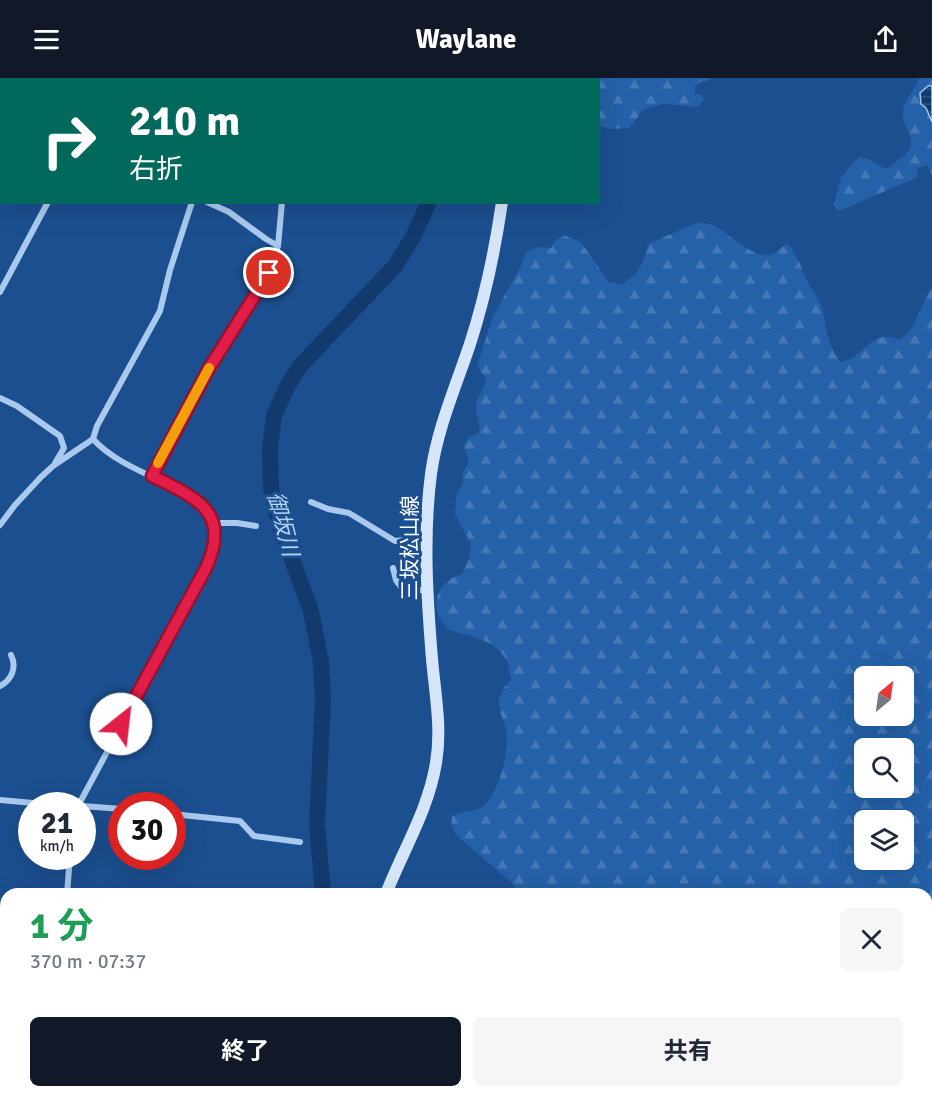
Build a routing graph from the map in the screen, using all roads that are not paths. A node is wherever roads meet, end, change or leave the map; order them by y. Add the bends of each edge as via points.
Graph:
1 (47, 204) edge
2 (191, 204) edge
3 (212, 204) edge
4 (282, 204) edge
5 (502, 204) edge
6 (278, 246) junction
7 (0, 292) edge
8 (0, 398) edge
9 (93, 439) junction
10 (53, 466) junction
11 (152, 476) junction
12 (311, 502) dead end
13 (213, 524) junction
14 (0, 525) edge
15 (256, 526) dead end
16 (426, 538) junction
17 (393, 568) dead end
18 (427, 589) junction
19 (11, 655) dead end
20 (0, 686) edge
21 (86, 792) edge
22 (0, 800) edge
23 (18, 802) edge
24 (186, 815) edge
25 (300, 842) dead end
26 (69, 870) edge
27 (67, 888) edge
28 (389, 888) edge

1 - 7 street
2 - 9 street via 160,311
3 - 6 street via 230,212
4 - 6 street
5 - 16 main road, 三坂松山線 via 483,299 436,447
6 - 11 street via 269,273 208,370
8 - 10 street via 60,436 64,448
9 - 10 street
9 - 11 street via 99,447
10 - 14 street
11 - 13 street via 196,499
12 - 16 street via 349,513 395,541
13 - 15 street
13 - 21 street via 215,543 206,568
16 - 18 main road, 三坂松山線
17 - 18 street via 403,590
18 - 28 main road, 三坂松山線 via 438,706 436,762 424,810
19 - 20 street via 14,668
22 - 23 street
24 - 25 street via 240,821 254,836
26 - 27 street

